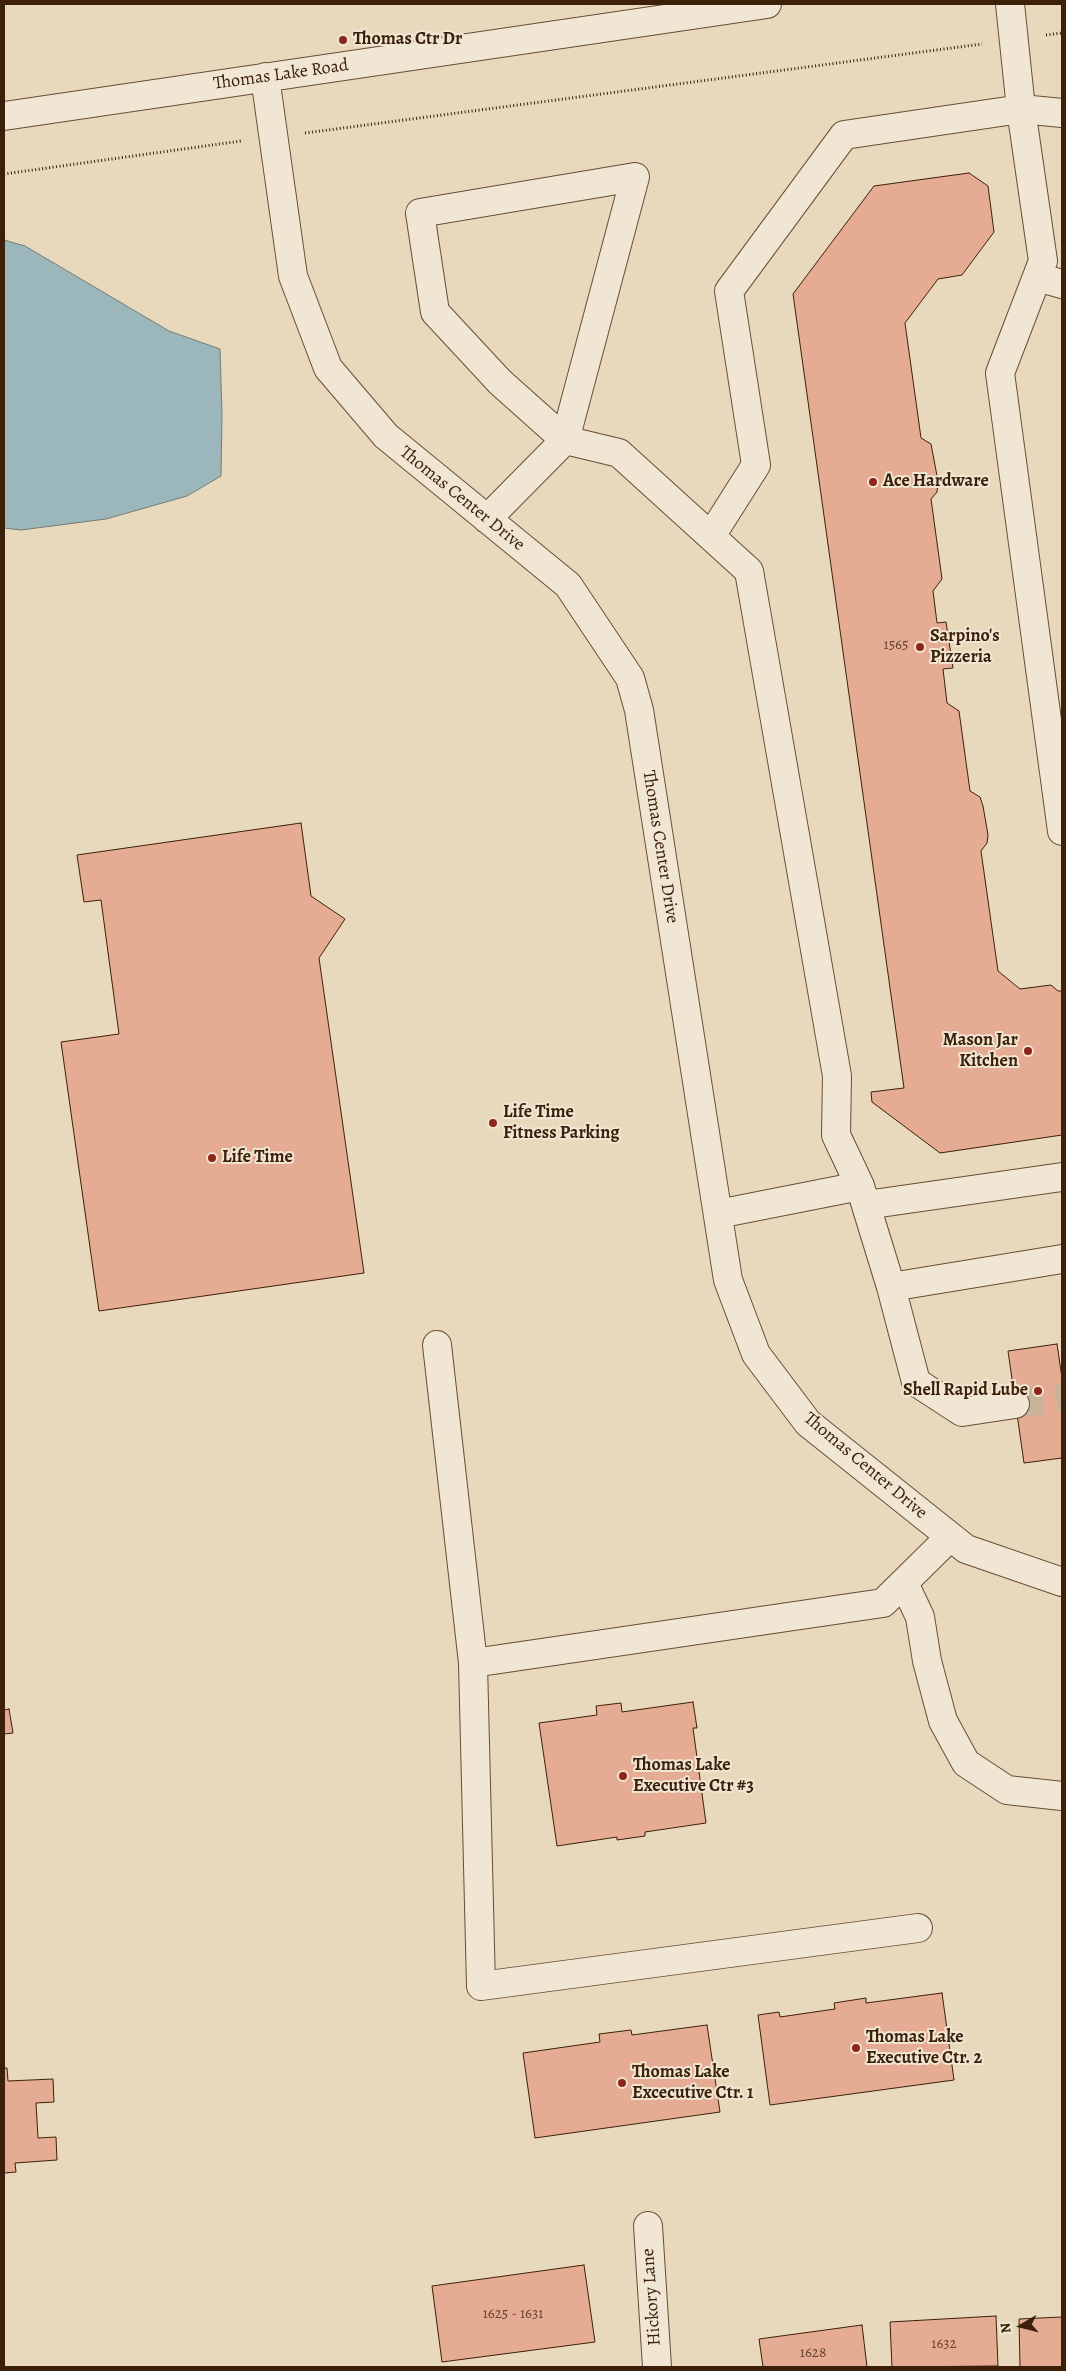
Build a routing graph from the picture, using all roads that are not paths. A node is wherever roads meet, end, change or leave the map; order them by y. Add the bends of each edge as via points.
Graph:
1 (767, 4) edge
2 (1010, 4) edge
3 (265, 77) junction
4 (1021, 109) junction
5 (1062, 113) edge
6 (4, 116) edge
7 (1050, 281) edge
8 (565, 440) junction
9 (487, 519) junction
10 (711, 536) junction
11 (1053, 693) edge
12 (1062, 831) edge
13 (1062, 1177) edge
14 (863, 1196) junction
15 (718, 1214) junction
16 (1062, 1259) edge
17 (891, 1287) junction
18 (437, 1345) dead end
19 (1015, 1404) tunnel mouth
20 (950, 1536) junction
21 (1062, 1582) edge
22 (904, 1583) junction
23 (473, 1663) junction
24 (1062, 1796) edge
25 (918, 1928) dead end
26 (648, 2226) dead end
27 (657, 2367) edge

1 - 3 street, Thomas Lake Road
2 - 4 street
3 - 6 street, Thomas Lake Road
3 - 9 street, Thomas Center Drive via 293,276 328,368 386,436
4 - 5 street
4 - 7 street via 1043,261
4 - 10 street via 844,135 729,291 756,465
7 - 11 street via 1000,374
8 - 8 street via 500,382 435,312 420,213 635,177
8 - 9 street
8 - 10 street via 619,453
9 - 15 street, Thomas Center Drive via 568,585 630,678 639,710
10 - 14 street via 749,571 837,1076 836,1135
11 - 12 street
13 - 14 street
14 - 15 street
14 - 17 street
15 - 20 street, Thomas Center Drive via 728,1280 756,1354 808,1423
16 - 17 street
17 - 19 street via 916,1382 962,1412
18 - 23 street
20 - 21 street, Thomas Center Drive via 966,1549
20 - 22 street
22 - 23 street via 883,1603
22 - 24 street via 920,1617 927,1662 943,1721 966,1763 1007,1790
23 - 25 street via 481,1986
26 - 27 street, Hickory Lane

